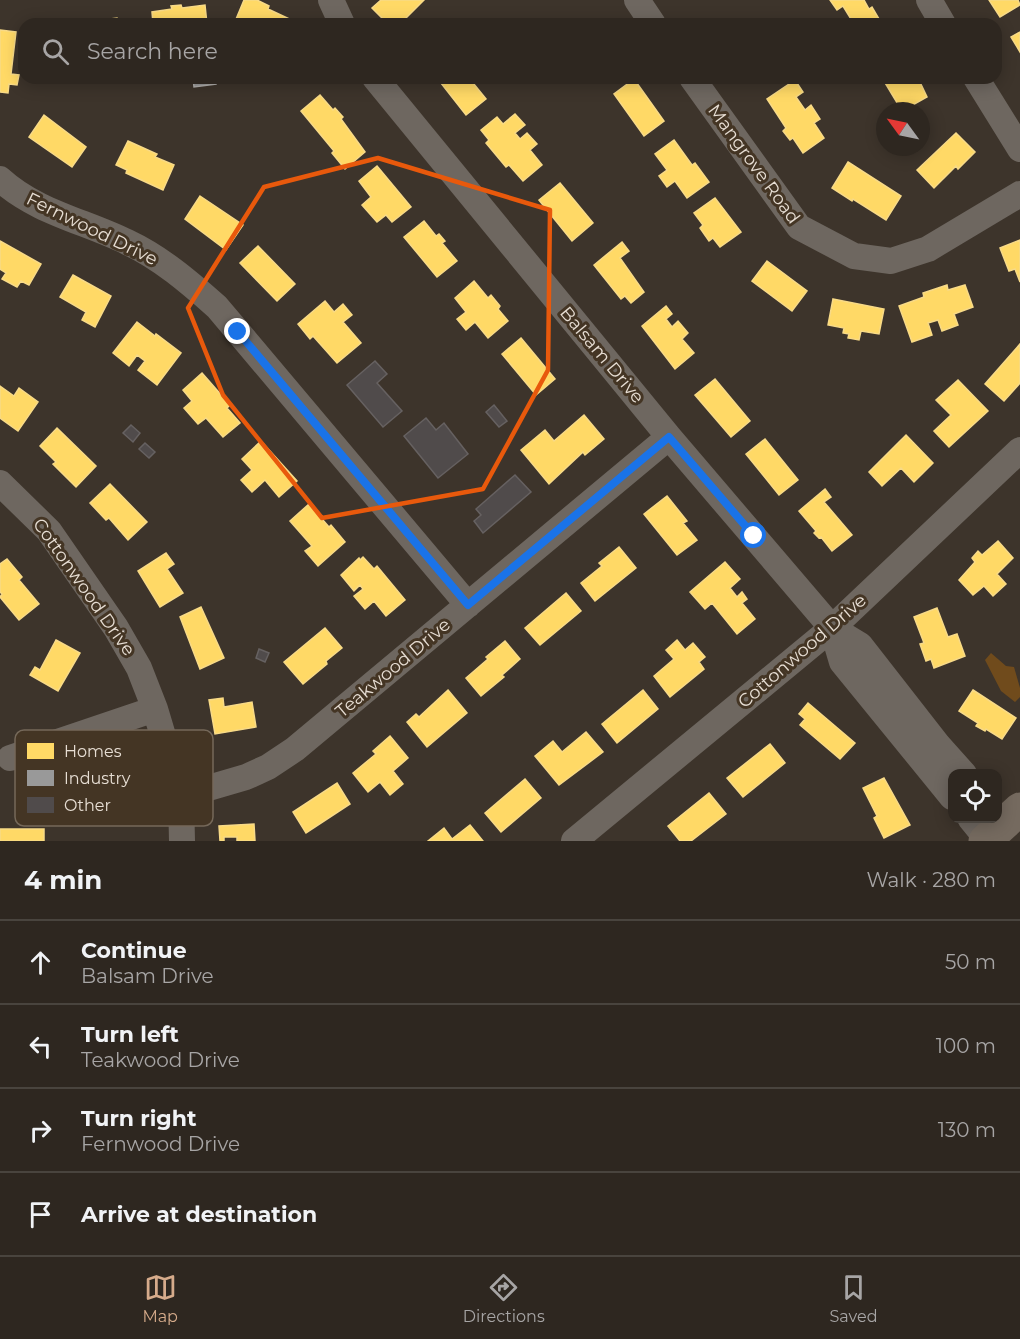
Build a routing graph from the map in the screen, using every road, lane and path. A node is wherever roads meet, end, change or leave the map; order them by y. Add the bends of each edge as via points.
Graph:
1 (331, 0) edge
2 (637, 0) edge
3 (929, 0) edge
4 (339, 18) edge
5 (649, 18) edge
6 (940, 18) edge
7 (380, 84) edge
8 (696, 84) edge
9 (980, 84) edge
10 (1020, 149) edge
11 (0, 179) edge
12 (1020, 194) edge
13 (669, 437) junction
14 (1020, 450) edge
15 (0, 483) edge
16 (468, 605) junction
17 (832, 628) junction
18 (155, 709) junction
19 (93, 730) edge
20 (161, 730) edge
21 (15, 756) edge
22 (10, 758) dead end
23 (960, 769) edge
24 (213, 787) edge
25 (948, 792) edge
26 (182, 826) edge
27 (182, 841) edge
28 (574, 841) edge

1 - 4 street
2 - 5 street
3 - 6 street
7 - 13 street, Balsam Drive
8 - 12 street, Mangrove Road via 799,227 854,256 891,261 928,249
9 - 10 street
11 - 16 street, Fernwood Drive via 47,210 146,252 210,300
13 - 16 street, Teakwood Drive
13 - 17 street, Balsam Drive
14 - 17 street, Cottonwood Drive
15 - 18 street, Cottonwood Drive via 49,531 116,628 139,668
16 - 24 street, Teakwood Drive via 295,749 246,777
17 - 23 street, Balsam Drive via 860,645
17 - 25 street, Balsam Drive via 842,662
17 - 28 street, Cottonwood Drive
18 - 19 street
18 - 20 street, Cottonwood Drive
21 - 22 street
26 - 27 street, Cottonwood Drive

